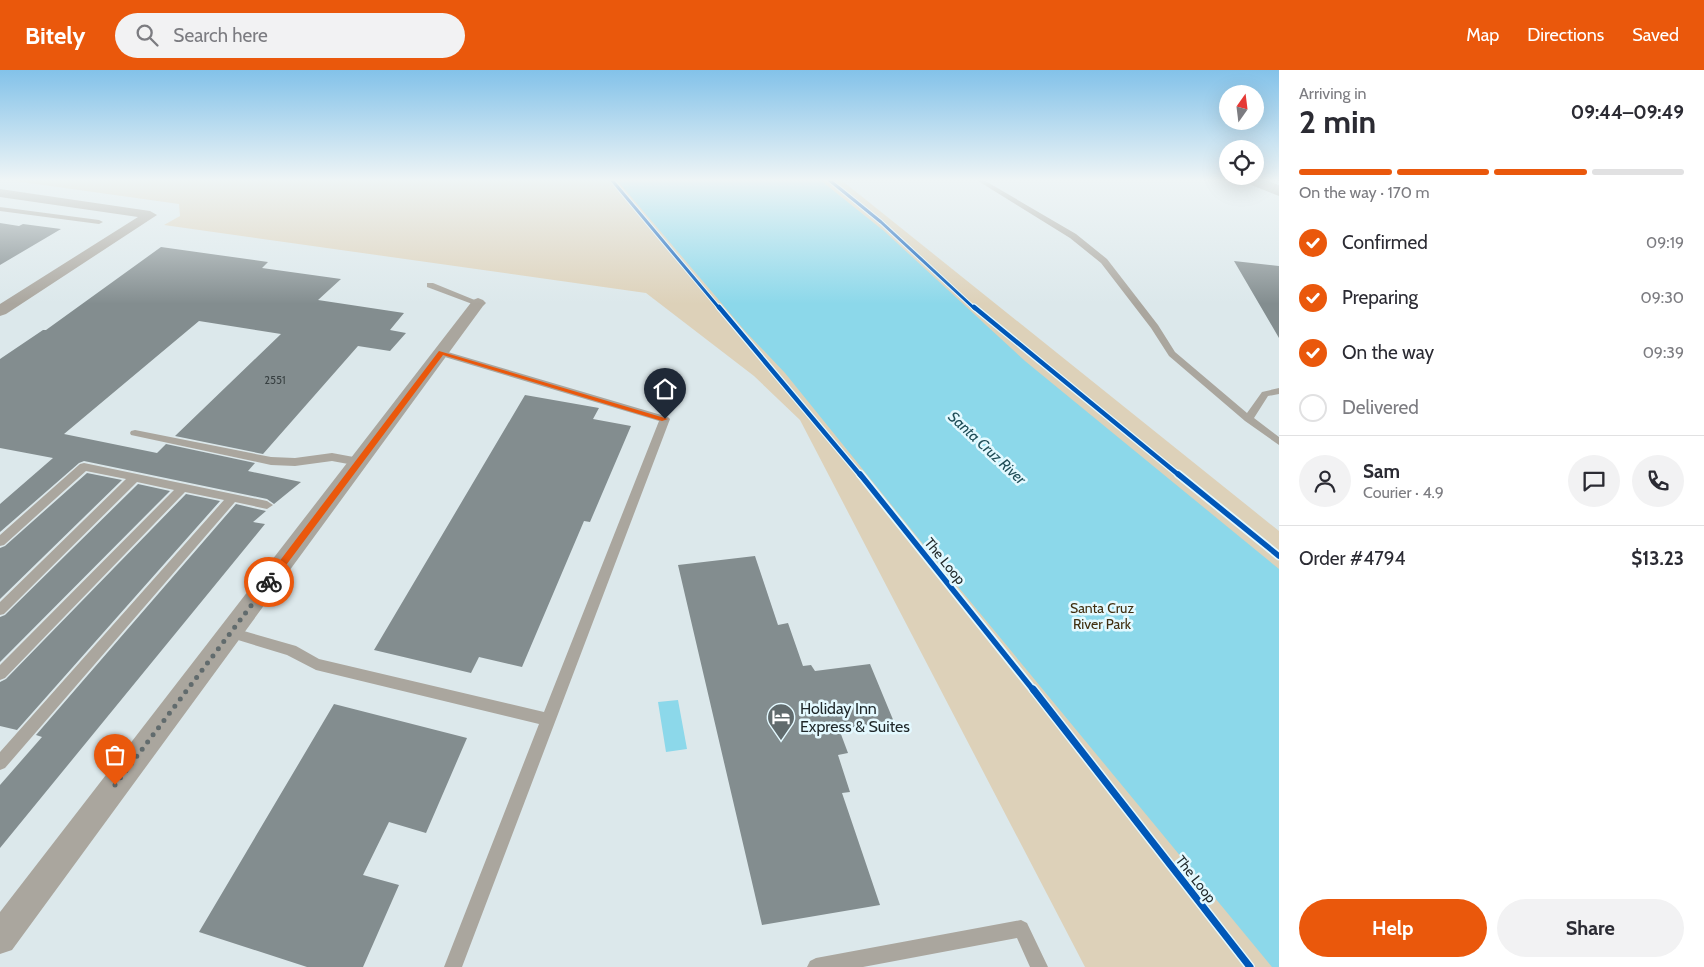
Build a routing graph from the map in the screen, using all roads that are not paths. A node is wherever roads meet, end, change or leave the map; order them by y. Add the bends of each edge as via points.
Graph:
1 (90, 221) edge
2 (141, 221) edge
3 (1048, 221) edge
4 (99, 222) dead end
5 (430, 285) dead end
6 (478, 303) joint
7 (0, 311) edge
8 (441, 353) junction
9 (1279, 391) edge
10 (1248, 419) junction
11 (135, 433) dead end
12 (1279, 442) edge
13 (359, 462) junction
14 (134, 478) junction
15 (182, 488) junction
16 (232, 498) junction
17 (267, 505) dead end
18 (0, 542) edge
19 (0, 610) edge
20 (230, 632) junction
21 (0, 674) edge
22 (548, 720) junction
23 (5, 750) edge
24 (0, 762) edge
25 (0, 938) edge
26 (454, 967) edge
27 (816, 967) edge
28 (1039, 967) edge

1 - 4 lane
2 - 7 street
3 - 10 lane via 1104,261 1172,354
5 - 6 lane
6 - 8 street
8 - 13 street
8 - 22 lane via 665,419
9 - 10 lane via 1265,394
10 - 12 lane
11 - 13 lane via 271,462 332,457
13 - 20 street
14 - 15 lane
14 - 18 lane via 84,467
14 - 19 lane
15 - 16 lane
15 - 21 lane
16 - 17 lane
16 - 23 lane
20 - 22 lane via 291,650 316,664
20 - 25 street
22 - 26 lane
23 - 24 lane
27 - 28 lane via 1022,929

